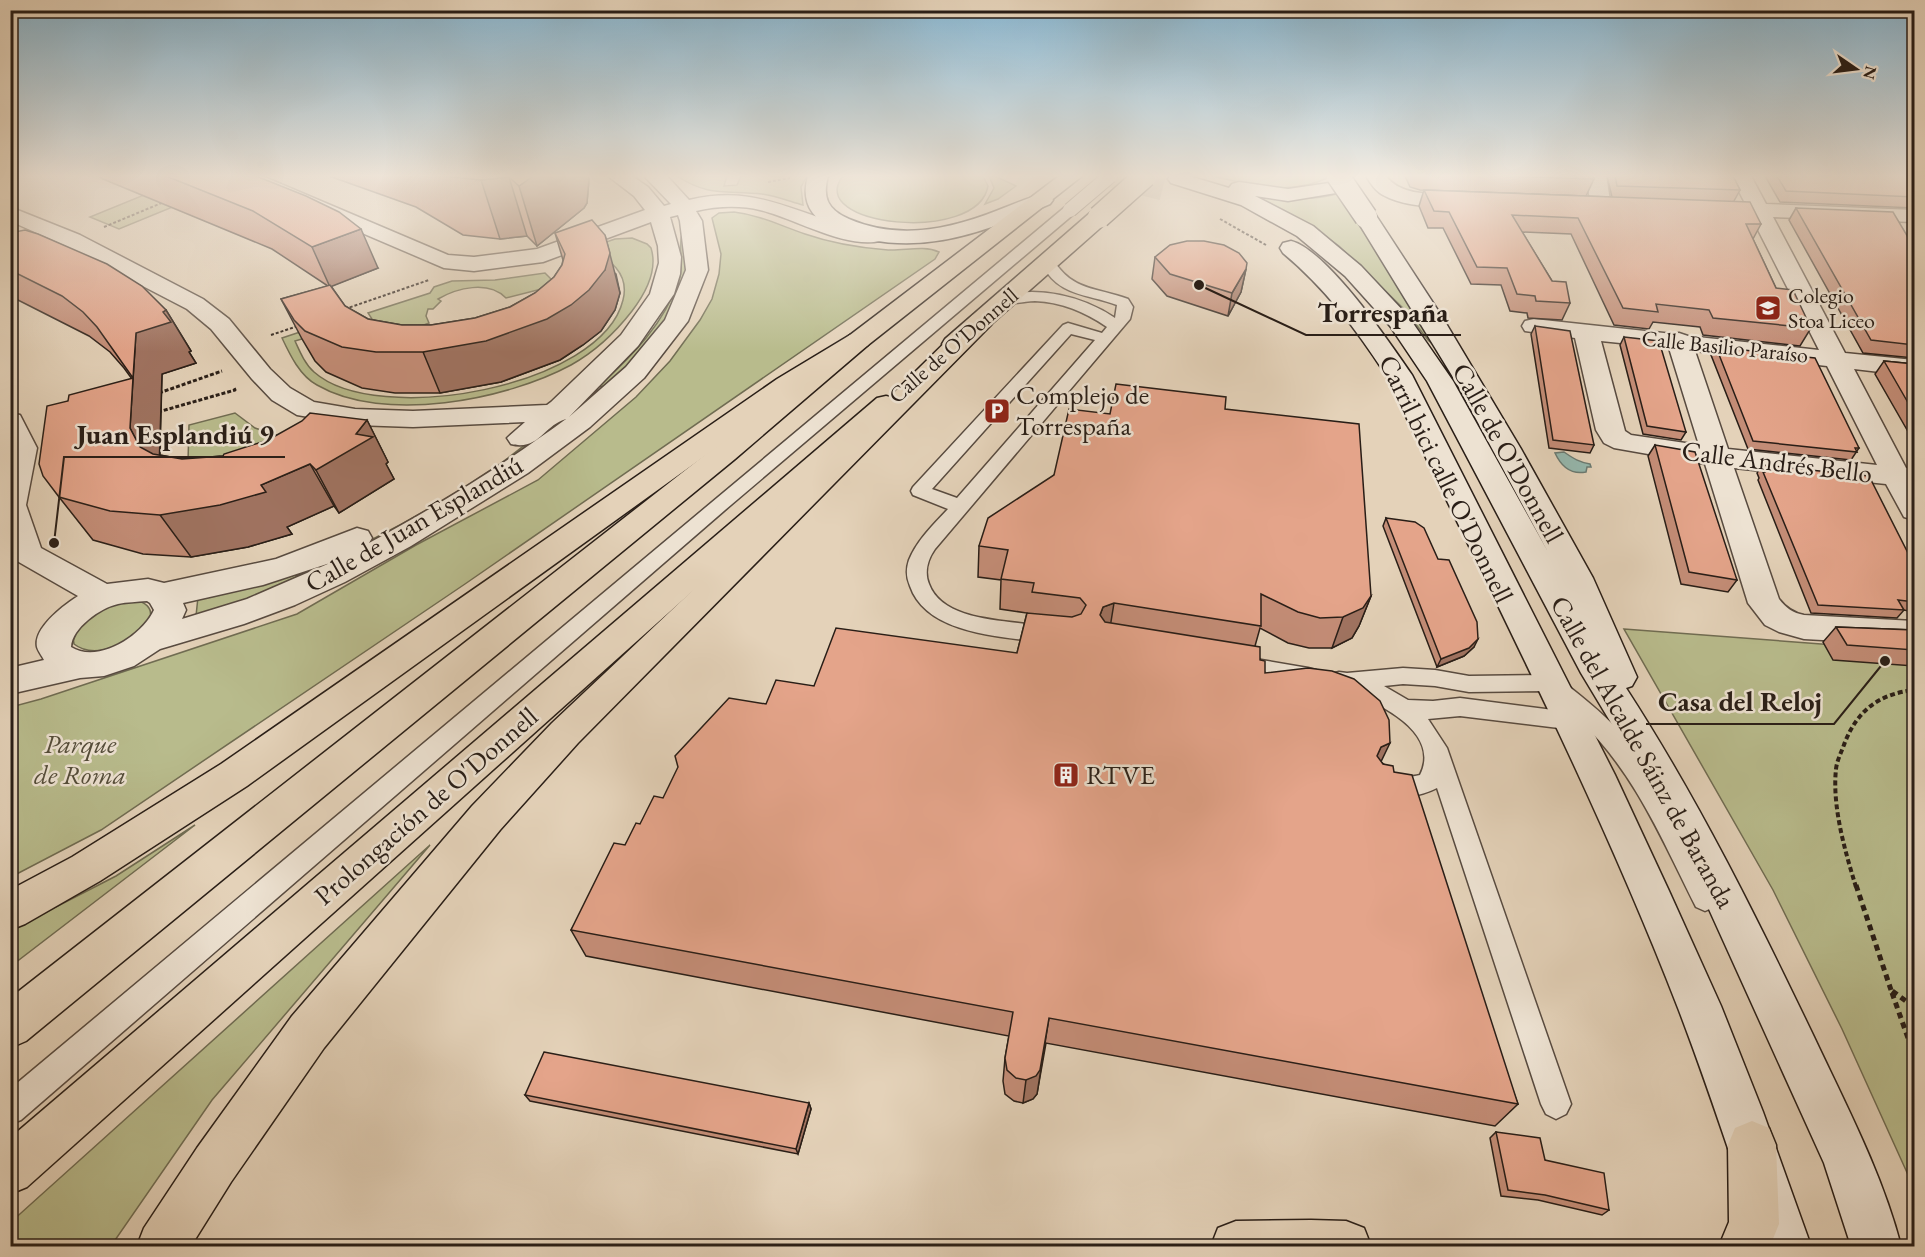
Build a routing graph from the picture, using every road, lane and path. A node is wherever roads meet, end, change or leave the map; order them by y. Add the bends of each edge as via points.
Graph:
1 (60, 235) edge
2 (382, 235) edge
3 (593, 235) edge
4 (664, 235) edge
5 (697, 235) edge
6 (860, 235) edge
7 (865, 235) edge
8 (945, 235) edge
9 (997, 235) edge
10 (1041, 235) edge
11 (1079, 235) edge
12 (1246, 235) edge
13 (1271, 235) edge
14 (1309, 235) edge
15 (1378, 235) edge
16 (1770, 235) edge
17 (872, 237) junction
18 (1268, 247) dead end
19 (1048, 262) junction
20 (437, 277) dead end
21 (994, 309) junction
22 (337, 312) edge
23 (304, 324) edge
24 (1534, 326) edge
25 (1110, 331) junction
26 (1586, 332) junction
27 (271, 335) dead end
28 (859, 340) junction
29 (1679, 340) junction
30 (1835, 358) junction
31 (1914, 368) edge
32 (229, 378) dead end
33 (233, 385) dead end
34 (158, 393) dead end
35 (608, 398) junction
36 (553, 414) junction
37 (157, 420) dead end
38 (10, 421) edge
39 (807, 432) joint
40 (842, 442) joint
41 (1717, 457) junction
42 (1906, 477) edge
43 (961, 507) junction
44 (1914, 510) edge
45 (163, 595) junction
46 (104, 597) junction
47 (1914, 633) edge
48 (154, 638) junction
49 (1069, 638) edge
50 (1222, 662) edge
51 (79, 665) junction
52 (10, 681) edge
53 (1347, 682) junction
54 (1549, 683) junction
55 (1914, 690) edge
56 (1403, 709) junction
57 (1567, 720) junction
58 (1644, 746) junction
59 (1435, 748) junction
60 (1377, 784) edge
61 (10, 911) edge
62 (1768, 987) junction
63 (1891, 990) junction
64 (1914, 1007) edge
65 (10, 1026) edge
66 (1914, 1055) edge
67 (1556, 1104) dead end
68 (10, 1109) edge
69 (1752, 1145) junction
70 (10, 1170) edge
71 (1726, 1238) edge
72 (162, 1246) edge
73 (1236, 1246) edge
74 (1346, 1246) edge
75 (1696, 1246) edge
76 (1786, 1246) edge
77 (1876, 1246) edge

1 - 36 street via 195,304 220,324 281,394 306,409 355,417 413,419
2 - 3 street via 444,261 474,264 543,255
4 - 36 street, Calle de Juan Esplandiú via 670,254 669,276 644,326
5 - 35 street, Calle de Juan Esplandiú via 697,274 689,299 670,331
6 - 17 street
7 - 17 street
8 - 17 street
9 - 28 main road
10 - 39 lane, Calle de O'Donnell, bridge
11 - 19 main road, Calle de O'Donnell, bridge
12 - 18 path
13 - 54 street, Calle del Alcalde Sáinz de Baranda via 1313,266 1361,317 1399,375
14 - 58 street, Calle del Alcalde Sáinz de Baranda via 1353,271 1399,321 1440,381 1598,673
15 - 58 street, Calle de O'Donnell, bridge via 1497,429 1562,549 1609,647
16 - 30 street
19 - 21 main road, Calle de O'Donnell
19 - 25 lane via 1054,273 1072,288 1123,302 1122,319
20 - 22 path
21 - 25 lane via 1027,296 1060,298 1088,308
21 - 40 main road, Calle de O'Donnell
21 - 72 main road via 565,733 486,818 308,1032
23 - 27 path
24 - 26 street, Calle Basilio Paraíso
25 - 43 lane
25 - 43 lane via 1068,328 920,491
26 - 29 street, Calle Basilio Paraíso
26 - 41 street, Calle Andrés Bello via 1614,437 1624,442
28 - 61 main road via 786,385 234,775 86,869
28 - 65 main road via 706,468
29 - 30 street, Calle Basilio Paraíso
29 - 41 street
30 - 31 street, Calle Basilio Paraíso
30 - 42 street
32 - 34 path via 224,370
33 - 37 path via 235,390 156,412
35 - 36 street via 588,408
35 - 48 street, Calle de Juan Esplandiú via 506,476 357,563 274,601 203,627
36 - 45 street, Calle de Juan Esplandiú via 456,483 340,547 253,578
38 - 46 street via 23,448 11,505 28,554
39 - 68 lane, Prolongación de O'Donnell
40 - 70 main road, Prolongación de O'Donnell
41 - 42 street, Calle Andrés Bello
41 - 47 street via 1764,603 1773,616 1804,627
42 - 44 street
43 - 49 lane via 919,556 918,586 928,602 939,612 967,622
45 - 46 street, Calle de Juan Esplandiú via 148,590
45 - 48 street via 170,609
46 - 51 street, Calle de Juan Esplandiú via 58,630 56,654
48 - 51 street via 126,655
50 - 53 lane
51 - 52 street
53 - 54 lane via 1403,676 1469,684
53 - 56 lane
54 - 57 street, Calle del Alcalde Sáinz de Baranda
54 - 62 lane via 1617,744 1647,789 1716,919
55 - 63 path via 1900,691 1870,703 1851,725 1836,769 1853,876
56 - 57 lane via 1460,708
56 - 59 lane via 1423,727
57 - 69 street, Calle del Alcalde Sáinz de Baranda via 1596,775 1695,996
58 - 62 street, Calle del Alcalde Sáinz de Baranda
59 - 60 lane via 1435,768 1428,782 1398,788
59 - 67 lane
62 - 77 street, Calle del Alcalde Sáinz de Baranda via 1847,1159
63 - 64 path
63 - 66 path
69 - 71 main road via 1754,1224
69 - 76 street, Calle del Alcalde Sáinz de Baranda
71 - 75 path
73 - 74 main road

